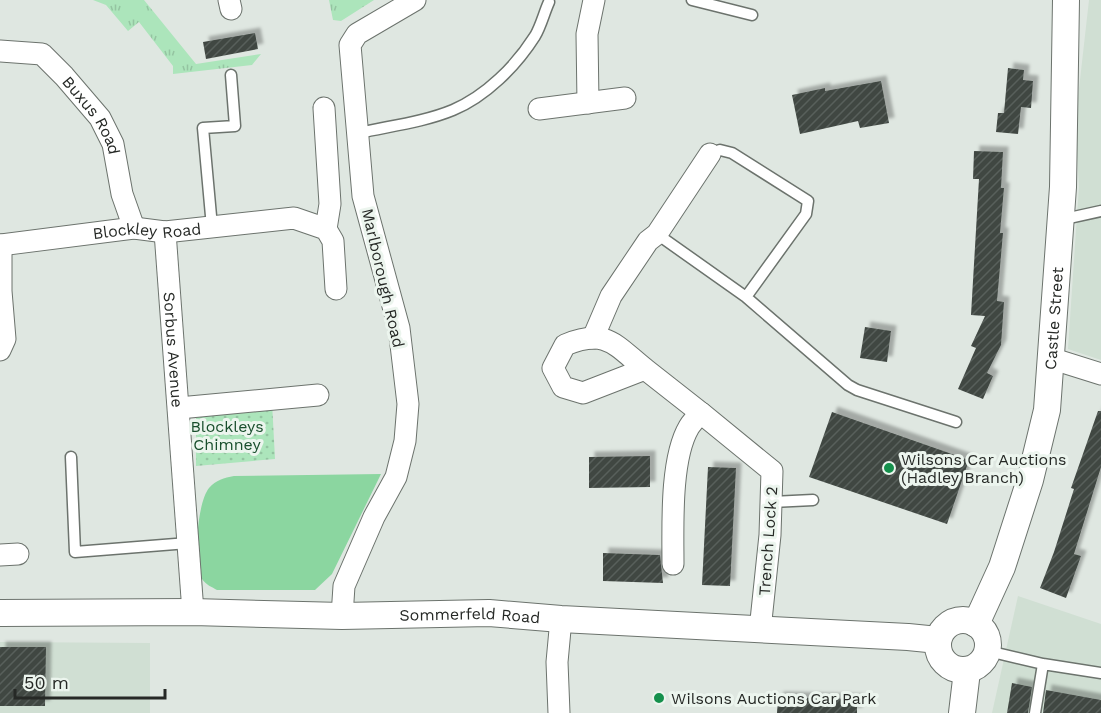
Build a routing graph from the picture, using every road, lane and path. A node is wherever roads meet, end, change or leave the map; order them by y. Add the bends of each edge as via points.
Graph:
1 (415, 0) edge
2 (594, 0) edge
3 (692, 0) edge
4 (1065, 0) edge
5 (549, 2) dead end
6 (752, 15) dead end
7 (0, 51) edge
8 (231, 75) dead end
9 (625, 98) dead end
10 (588, 103) junction
11 (324, 108) dead end
12 (539, 109) dead end
13 (359, 133) junction
14 (710, 153) joint
15 (1101, 211) edge
16 (1060, 220) junction
17 (212, 227) junction
18 (134, 228) junction
19 (326, 229) junction
20 (165, 232) junction
21 (657, 234) junction
22 (1, 245) edge
23 (336, 288) dead end
24 (746, 297) junction
25 (593, 338) junction
26 (0, 350) edge
27 (1050, 358) junction
28 (645, 369) junction
29 (1101, 374) edge
30 (318, 395) dead end
31 (179, 408) junction
32 (701, 413) junction
33 (956, 422) dead end
34 (71, 457) dead end
35 (813, 500) dead end
36 (772, 502) junction
37 (188, 543) junction
38 (673, 564) dead end
39 (193, 612) junction
40 (0, 614) edge
41 (342, 616) junction
42 (561, 619) junction
43 (976, 624) junction
44 (760, 630) junction
45 (938, 640) junction
46 (988, 651) junction
47 (1043, 664) junction
48 (967, 670) junction
49 (1101, 673) edge
50 (559, 713) edge
51 (962, 713) edge
52 (1035, 713) edge

1 - 13 street, Marlborough Road via 363,29 350,45
2 - 10 street via 587,33
3 - 6 lane
4 - 16 street, Castle Street
5 - 13 lane via 535,35 511,67 485,91 453,110
7 - 18 street, Buxus Road via 42,54 100,118 113,144 122,194
8 - 17 lane via 235,126 203,128
9 - 10 street
10 - 12 street
11 - 19 street via 330,204
13 - 41 street, Marlborough Road via 363,196 399,328 408,404 405,441 396,477 344,586
14 - 21 street
14 - 24 lane via 732,153 808,201 806,214
15 - 16 lane
16 - 27 street, Castle Street
17 - 19 street, Blockley Road via 294,218
17 - 20 street, Blockley Road
18 - 20 street, Blockley Road
18 - 22 street, Blockley Road
19 - 23 street via 333,241
20 - 31 street, Sorbus Avenue
21 - 24 lane
21 - 25 street via 610,296
22 - 26 street via 5,339
24 - 33 lane via 848,385
25 - 28 street, Trench Lock 2 via 614,343
25 - 28 street via 564,345 553,368 563,387 583,393
27 - 29 street
27 - 43 street, Castle Street via 1047,410 1030,480 1002,567
28 - 32 street, Trench Lock 2
30 - 31 street
31 - 37 street, Sorbus Avenue
32 - 36 street, Trench Lock 2 via 772,471
32 - 38 street via 689,426 681,444
34 - 37 lane via 75,552
35 - 36 lane
36 - 44 street, Trench Lock 2
37 - 39 street, Sorbus Avenue
39 - 40 street, Sommerfeld Road
39 - 41 street, Sommerfeld Road
41 - 42 street, Sommerfeld Road via 489,612
42 - 44 street, Sommerfeld Road
42 - 50 street via 557,662
43 - 45 street via 953,622
43 - 46 street via 986,636
44 - 45 street, Sommerfeld Road
45 - 48 street via 945,663
46 - 47 lane
46 - 48 street via 980,664
47 - 49 lane
47 - 52 lane
48 - 51 street

